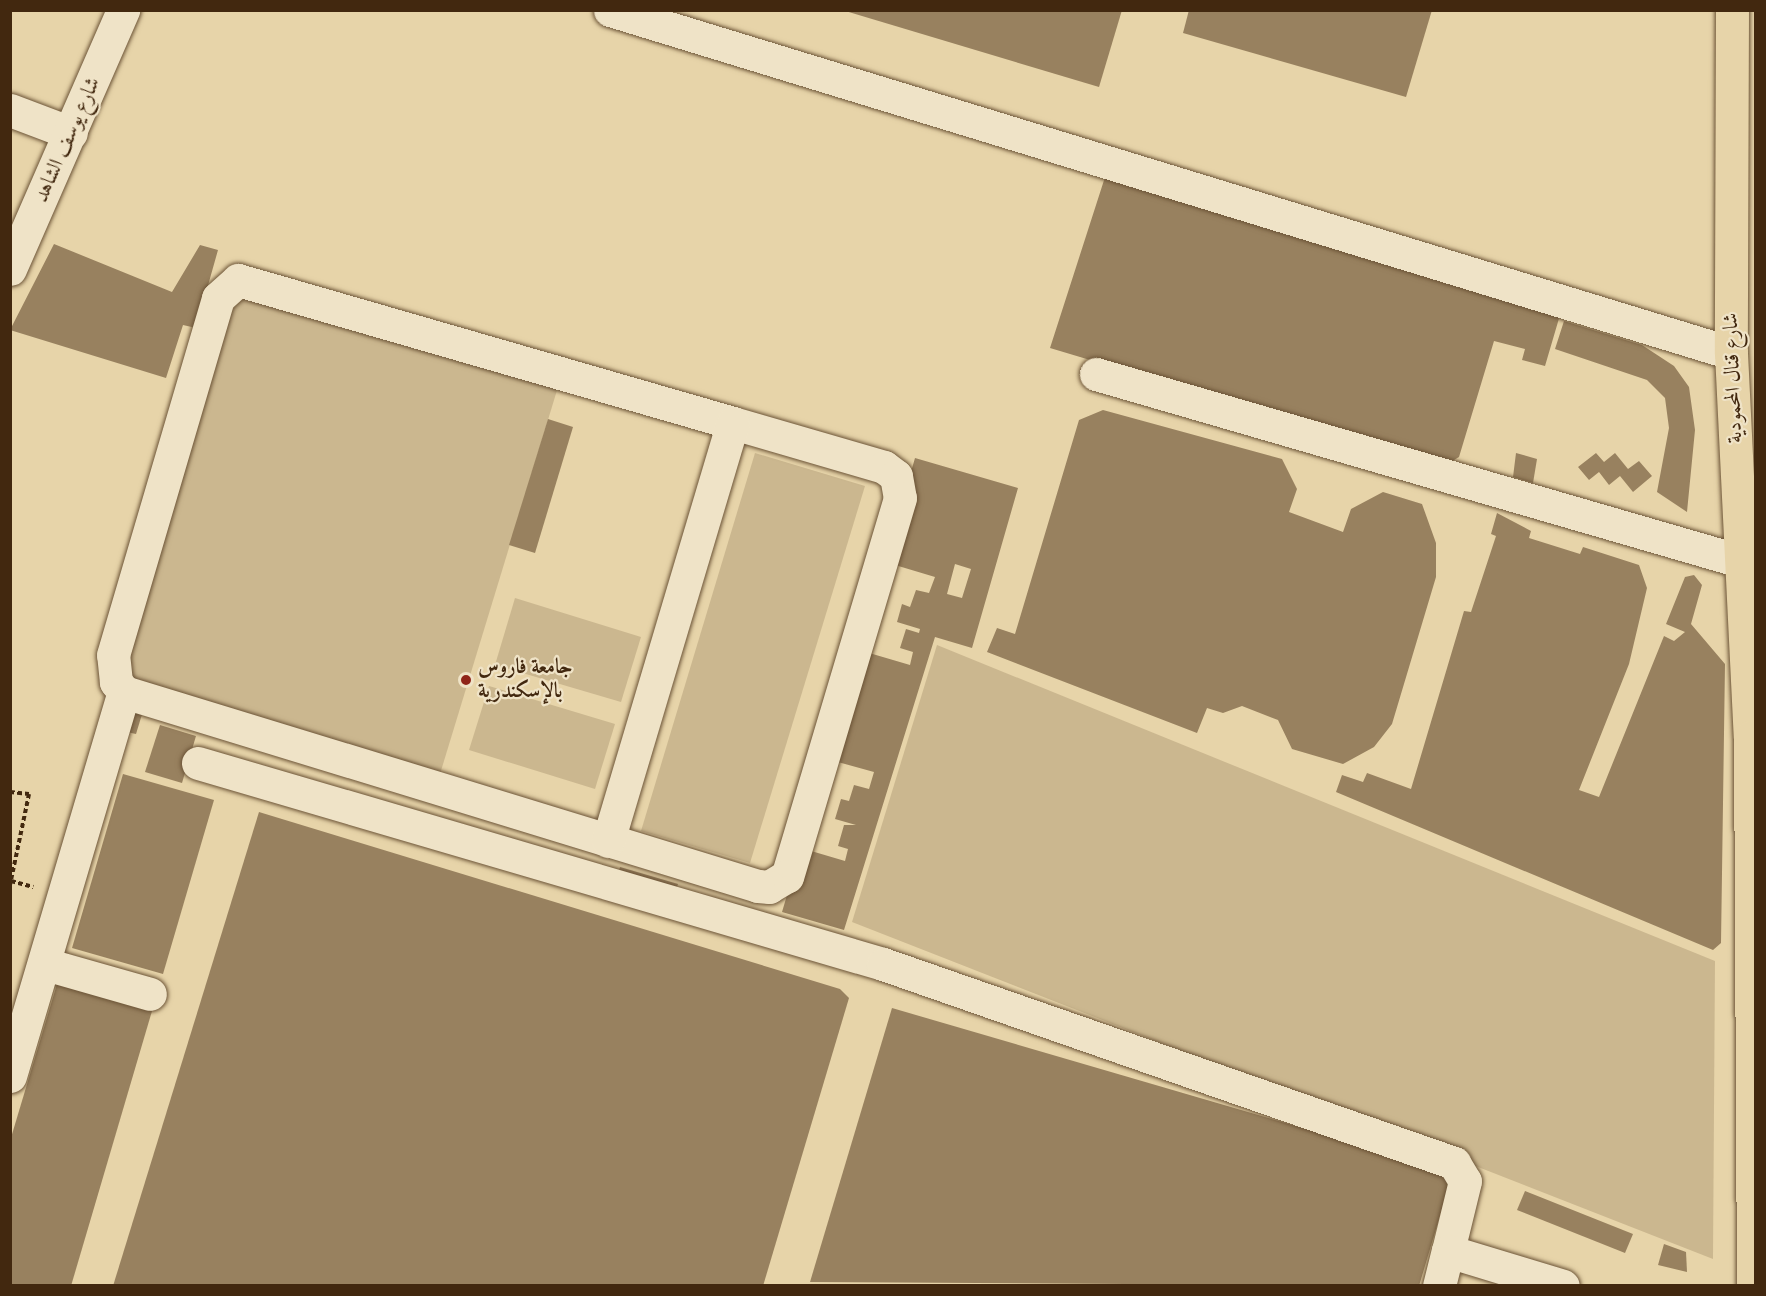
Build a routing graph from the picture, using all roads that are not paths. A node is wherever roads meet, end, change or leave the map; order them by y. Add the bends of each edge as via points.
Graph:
1 (123, 10) edge
2 (610, 10) edge
3 (1732, 10) edge
4 (10, 110) edge
5 (71, 133) junction
6 (10, 269) edge
7 (1731, 353) junction
8 (1096, 374) dead end
9 (733, 423) junction
10 (1744, 562) junction
11 (124, 692) junction
12 (198, 764) dead end
13 (608, 841) junction
14 (45, 964) junction
15 (150, 994) dead end
16 (10, 1076) edge
17 (1448, 1251) junction
18 (1438, 1286) edge
19 (1563, 1286) edge
20 (1753, 1286) edge

1 - 5 street, شارع يوسف الشاهد
2 - 7 street
3 - 7 main road, شارع قنال المحمودية
4 - 5 street
5 - 6 street, شارع يوسف الشاهد
7 - 10 main road, شارع قنال المحمودية
8 - 10 street
9 - 11 street via 255,281 229,284 218,298 113,655 116,682
9 - 13 street
9 - 13 street via 884,467 900,483 900,498 798,843 787,876 769,887
10 - 20 main road, شارع قنال المحمودية via 1753,912
11 - 13 street
11 - 14 street
12 - 17 street via 883,964 1454,1163 1465,1180
14 - 15 street
14 - 16 street
17 - 18 street
17 - 19 street

